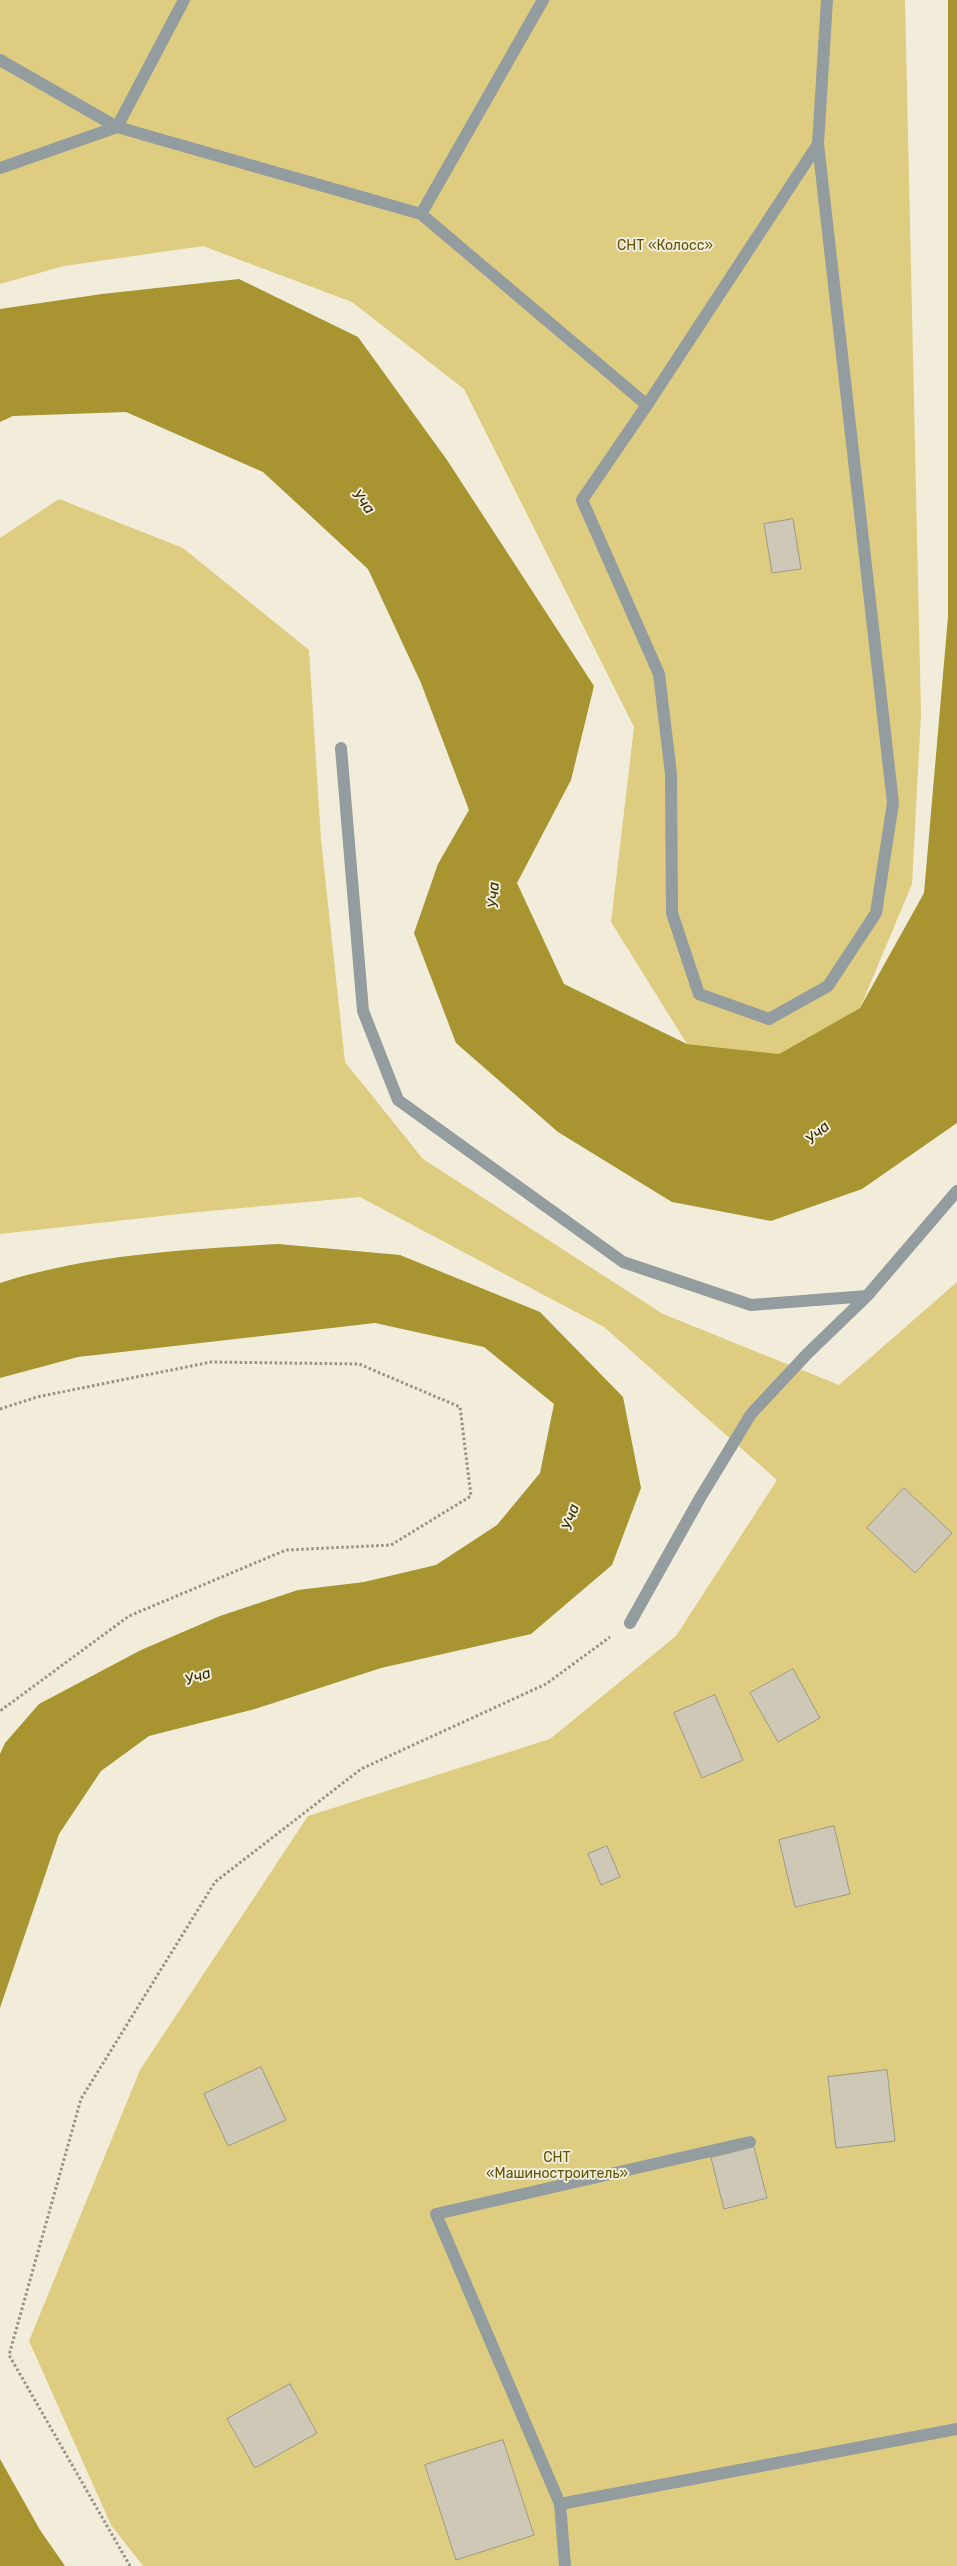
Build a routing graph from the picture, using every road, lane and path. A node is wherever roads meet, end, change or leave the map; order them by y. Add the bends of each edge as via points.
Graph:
1 (184, 0) edge
2 (543, 0) edge
3 (827, 0) edge
4 (0, 60) edge
5 (117, 127) junction
6 (818, 144) junction
7 (0, 168) edge
8 (421, 214) junction
9 (647, 406) junction
10 (340, 748) dead end
11 (957, 1192) edge
12 (867, 1296) junction
13 (0, 1409) edge
14 (630, 1623) joint
15 (0, 1711) edge
16 (750, 2142) dead end
17 (957, 2429) edge
18 (560, 2504) junction
19 (130, 2566) edge
20 (565, 2566) edge

1 - 5 lane
2 - 8 lane
3 - 6 lane
4 - 5 lane
5 - 7 lane
5 - 8 lane
6 - 9 lane
6 - 9 lane via 893,803 876,913 828,986 769,1019 699,994 672,912 671,774 659,674 582,500
8 - 9 lane
10 - 12 lane via 362,1011 398,1100 623,1262 751,1305
11 - 12 lane
12 - 14 lane via 751,1414
13 - 15 path via 37,1398 211,1362 358,1364 460,1407 471,1496 392,1545 286,1550 129,1616
14 - 19 path via 546,1684 361,1769 215,1882 81,2099 9,2355
16 - 18 lane via 436,2214
17 - 18 lane
18 - 20 lane

